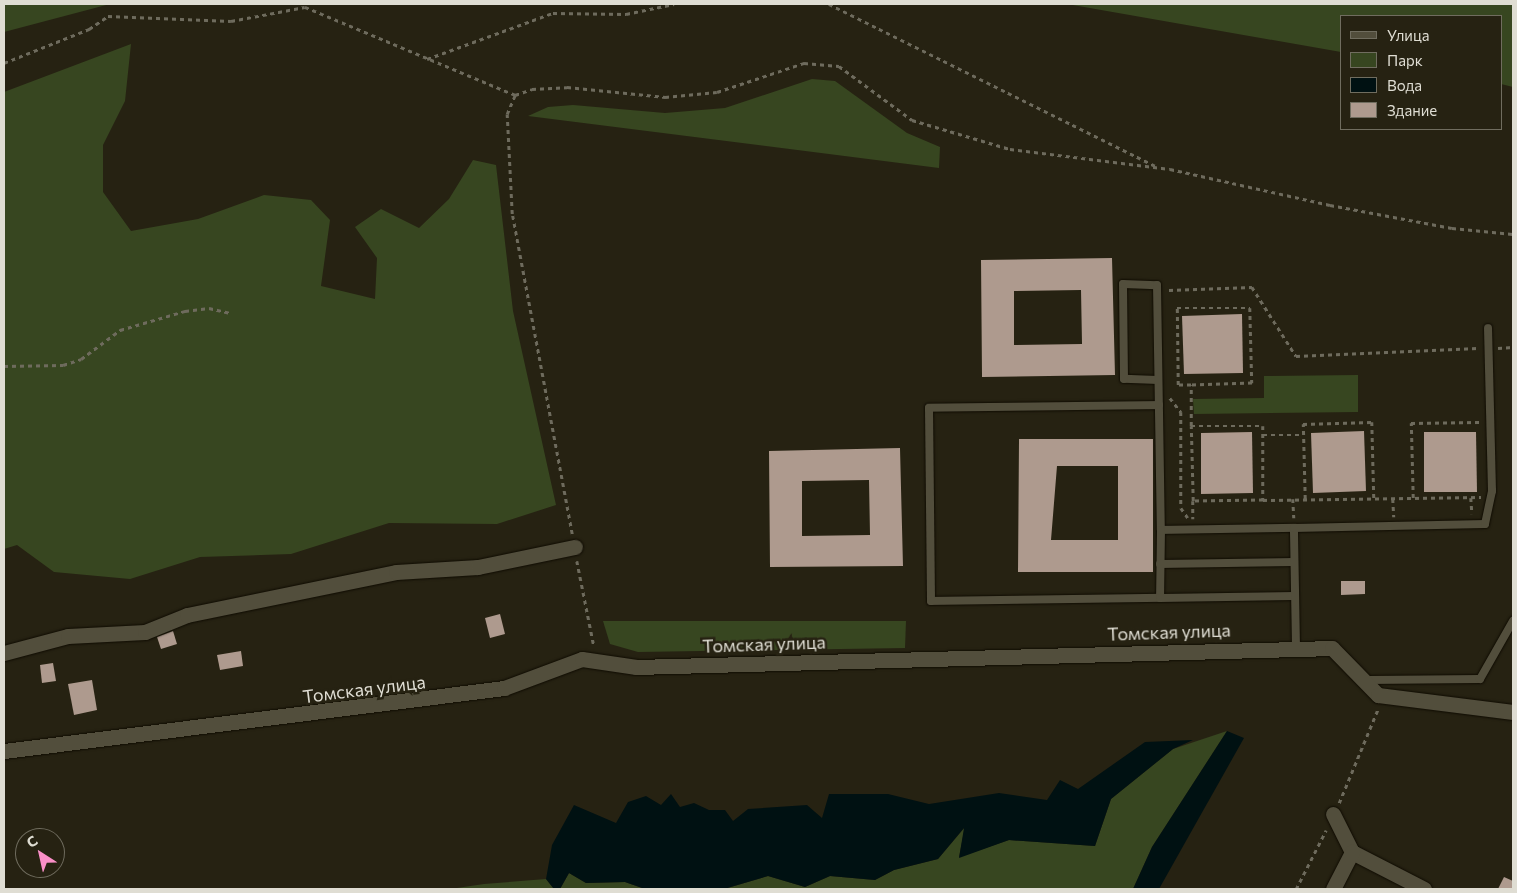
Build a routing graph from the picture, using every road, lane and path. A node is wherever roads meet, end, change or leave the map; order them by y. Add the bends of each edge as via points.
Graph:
1 (674, 4) edge
2 (829, 4) edge
3 (427, 59) junction
4 (4, 63) edge
5 (515, 94) junction
6 (1162, 168) junction
7 (1513, 234) edge
8 (1169, 296) dead end
9 (231, 313) dead end
10 (1488, 328) dead end
11 (1513, 347) edge
12 (1488, 348) junction
13 (4, 366) edge
14 (1158, 380) junction
15 (1191, 385) junction
16 (1170, 390) dead end
17 (1159, 405) junction
18 (1191, 426) junction
19 (1480, 432) dead end
20 (1263, 435) junction
21 (1303, 435) junction
22 (1481, 488) dead end
23 (1393, 498) junction
24 (1413, 498) junction
25 (1471, 498) junction
26 (1293, 499) junction
27 (1305, 499) junction
28 (1374, 499) junction
29 (1263, 500) junction
30 (1193, 501) junction
31 (1385, 517) dead end
32 (1394, 517) junction
33 (1404, 517) dead end
34 (1462, 517) dead end
35 (1472, 517) junction
36 (1487, 517) junction
37 (1284, 518) dead end
38 (1294, 518) junction
39 (1303, 518) dead end
40 (1193, 519) junction
41 (1202, 519) dead end
42 (1395, 526) junction
43 (1294, 528) junction
44 (1193, 529) junction
45 (1161, 530) junction
46 (575, 547) junction
47 (1294, 562) junction
48 (1160, 564) junction
49 (1294, 596) junction
50 (1160, 598) junction
51 (1513, 622) edge
52 (1296, 647) junction
53 (4, 654) edge
54 (606, 664) junction
55 (1367, 680) junction
56 (1378, 696) junction
57 (1513, 712) edge
58 (4, 751) edge
59 (1333, 814) junction
60 (1352, 852) junction
61 (1296, 889) edge
62 (1333, 889) edge
63 (1424, 889) edge

1 - 3 path via 626,14 553,13
2 - 6 path
3 - 4 path via 305,7 231,21 108,16 89,29
3 - 5 path
5 - 6 path via 567,86 665,97 717,92 804,63 839,66 912,120 953,133 1010,149
5 - 46 path via 507,114 506,147 512,214
6 - 7 path via 1442,226
8 - 12 path via 1169,287 1252,287 1296,356
9 - 13 path via 209,308 120,330 80,359 63,365
10 - 12 lane
11 - 12 path
12 - 36 lane via 1492,491
14 - 14 lane via 1124,379 1123,284 1157,285
14 - 17 lane
15 - 15 path via 1178,385 1177,308 1250,308 1252,383
15 - 18 path
16 - 40 path via 1170,400 1181,412 1181,508 1186,518
17 - 45 lane
17 - 50 lane via 929,408 931,600
18 - 20 path via 1263,426
18 - 30 path
19 - 24 path via 1480,422 1411,423
20 - 21 path
20 - 29 path
21 - 27 path
21 - 28 path via 1303,424 1372,422
22 - 25 path via 1481,498
23 - 24 path
23 - 28 path
23 - 32 path
24 - 25 path
25 - 35 path
26 - 27 path
26 - 29 path
26 - 38 path
27 - 28 path
29 - 30 path
30 - 40 path
31 - 32 path
32 - 33 path
32 - 42 path
34 - 35 path
35 - 36 path
36 - 42 lane via 1485,524
37 - 38 path
38 - 39 path
38 - 43 path
40 - 41 path
40 - 44 path
42 - 43 lane
43 - 44 lane
43 - 47 lane
44 - 45 lane
45 - 48 lane
46 - 53 street via 478,567 396,572 187,615 145,632 68,636
46 - 54 path via 591,641
47 - 48 lane
47 - 49 lane
48 - 50 lane
49 - 50 lane
49 - 52 lane
51 - 55 lane via 1480,679
52 - 54 street, Томская улица
52 - 55 street, Томская улица via 1332,648
54 - 58 street, Томская улица via 582,659 504,688 391,706 96,737
55 - 56 street, Томская улица
56 - 57 street
56 - 59 path via 1378,718
59 - 60 street
59 - 61 path
60 - 62 street
60 - 63 street

